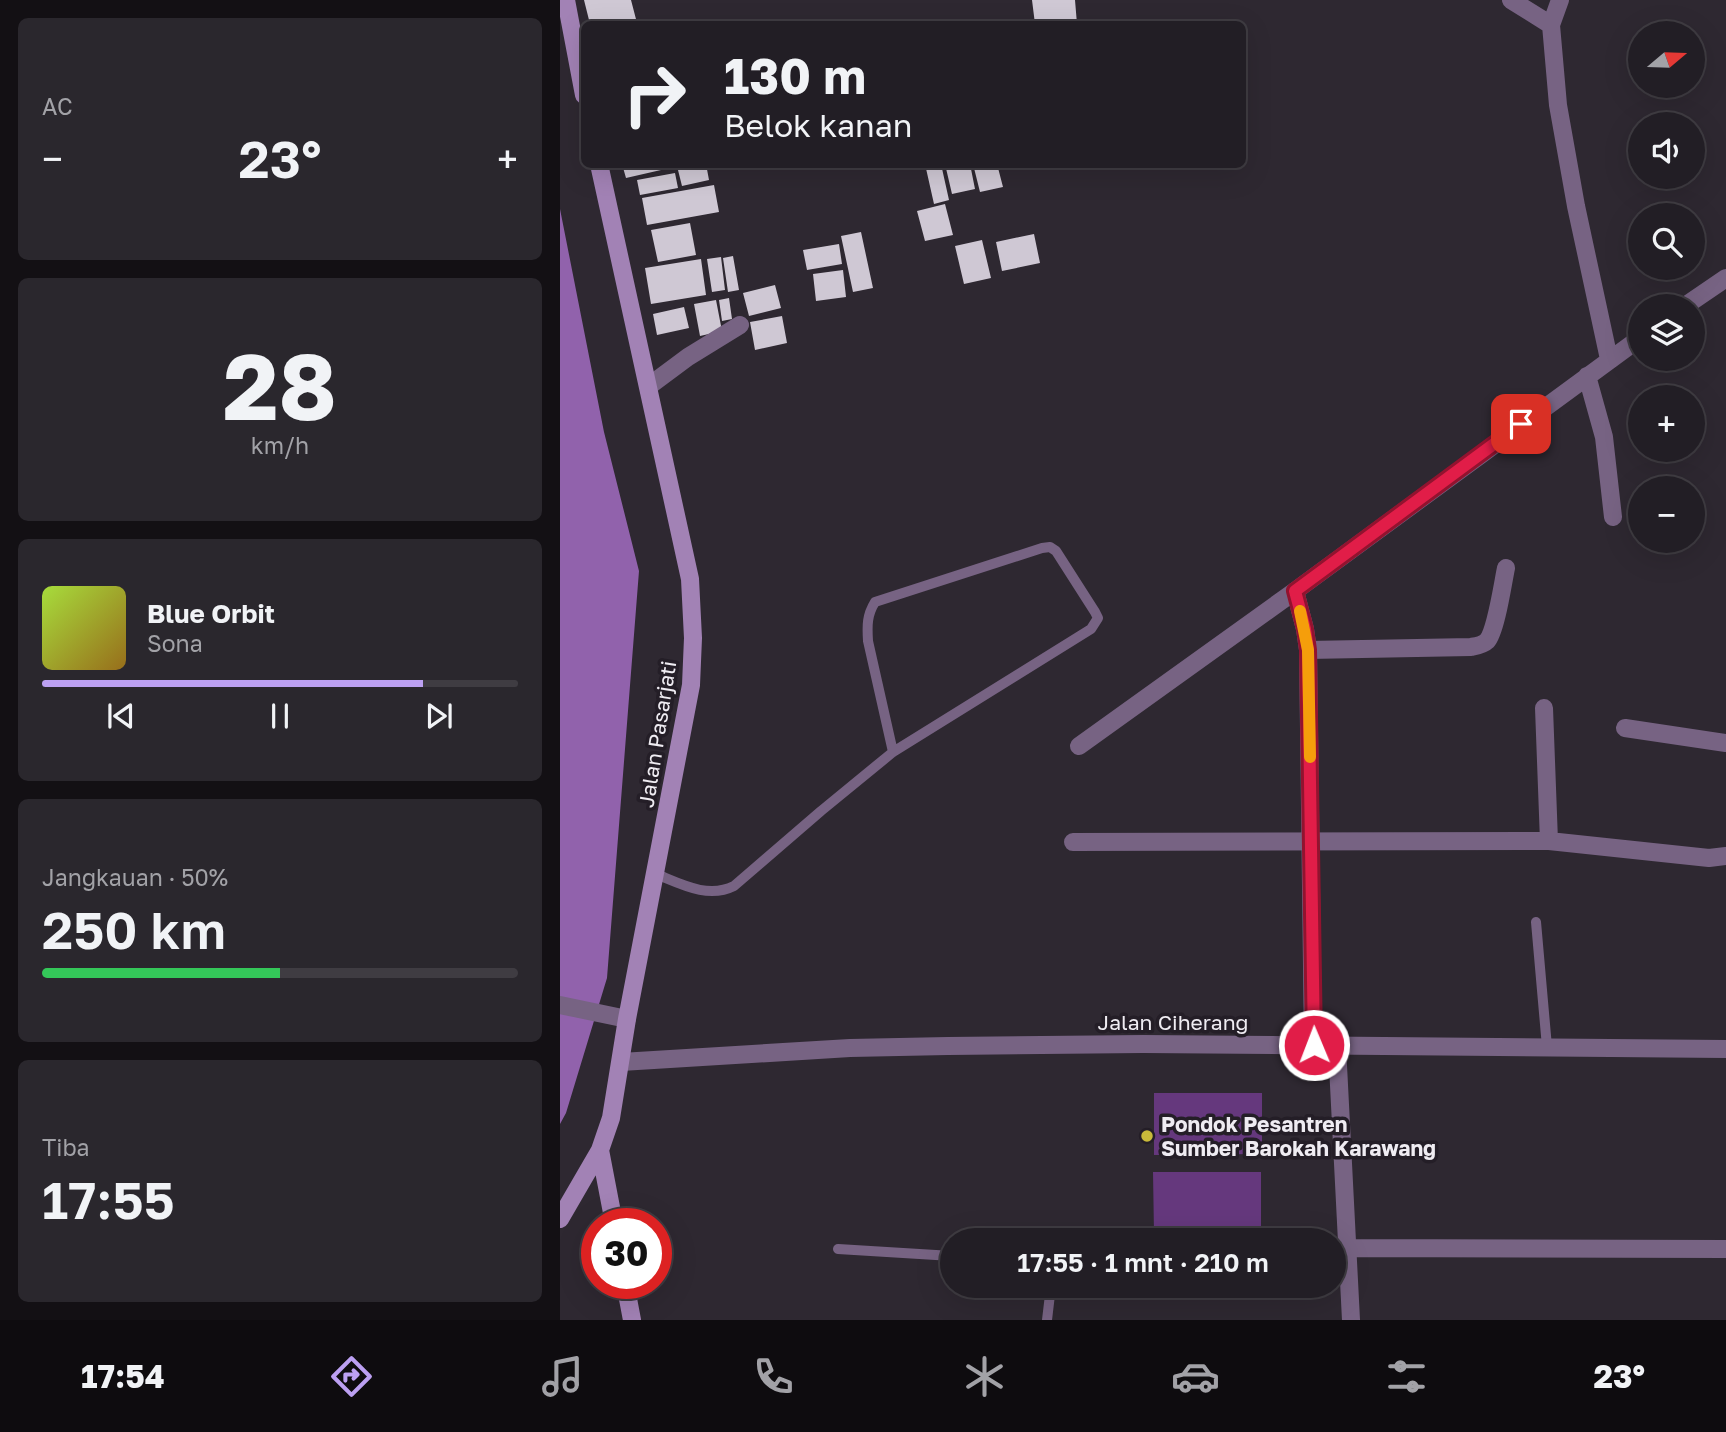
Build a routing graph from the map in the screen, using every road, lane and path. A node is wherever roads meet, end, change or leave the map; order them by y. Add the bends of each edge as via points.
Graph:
1 (566, 0) edge
2 (1511, 0) edge
3 (1560, 0) edge
4 (1551, 24) junction
5 (581, 79) edge
6 (600, 168) edge
7 (1726, 278) edge
8 (1703, 294) edge
9 (740, 325) dead end
10 (1628, 346) edge
11 (1609, 359) junction
12 (1587, 376) junction
13 (649, 386) junction
14 (1613, 517) dead end
15 (1506, 568) dead end
16 (1295, 591) junction
17 (1308, 650) junction
18 (1544, 708) dead end
19 (1625, 728) dead end
20 (1726, 743) edge
21 (1079, 746) dead end
22 (893, 752) junction
23 (1549, 841) junction
24 (1073, 842) dead end
25 (1312, 842) junction
26 (1726, 856) edge
27 (656, 874) junction
28 (1536, 922) dead end
29 (569, 1007) edge
30 (627, 1019) junction
31 (1314, 1045) junction
32 (1336, 1046) junction
33 (1547, 1047) junction
34 (1726, 1049) edge
35 (621, 1062) junction
36 (600, 1150) junction
37 (611, 1208) edge
38 (560, 1219) edge
39 (1344, 1228) edge
40 (1346, 1248) edge
41 (838, 1249) dead end
42 (1726, 1249) edge
43 (940, 1255) edge
44 (1346, 1260) edge
45 (1050, 1298) edge
46 (628, 1299) edge
47 (632, 1320) edge
48 (1047, 1320) edge
49 (1351, 1320) edge

1 - 5 main road
2 - 4 street
3 - 4 street
4 - 11 street via 1564,142
6 - 13 main road, Jalan Pasarjati
7 - 8 street
9 - 13 street
10 - 11 street
11 - 12 street
12 - 14 street via 1604,436
12 - 16 street
13 - 27 main road, Jalan Pasarjati via 690,579 693,638 691,685
15 - 17 street via 1494,624 1480,645
16 - 17 street
16 - 21 street
17 - 25 street
18 - 23 street
19 - 20 street
22 - 22 lane via 1096,624 1095,612 1056,551 1042,548 875,602 869,611 868,640
22 - 27 lane via 734,886 711,892
23 - 25 street
23 - 26 street
24 - 25 street
25 - 31 street
27 - 30 main road, Jalan Pasarjati
28 - 33 lane
29 - 30 street
30 - 35 main road, Jalan Pasarjati
31 - 32 street, Jalan Ciherang
31 - 35 street, Jalan Ciherang via 850,1048
32 - 33 street, Jalan Ciherang
32 - 39 street
33 - 34 street, Jalan Ciherang
35 - 36 main road, Jalan Pasarjati
36 - 37 main road
36 - 38 main road, Jalan Pasarjati
40 - 42 street
41 - 43 lane
44 - 49 street
45 - 48 lane
46 - 47 main road

